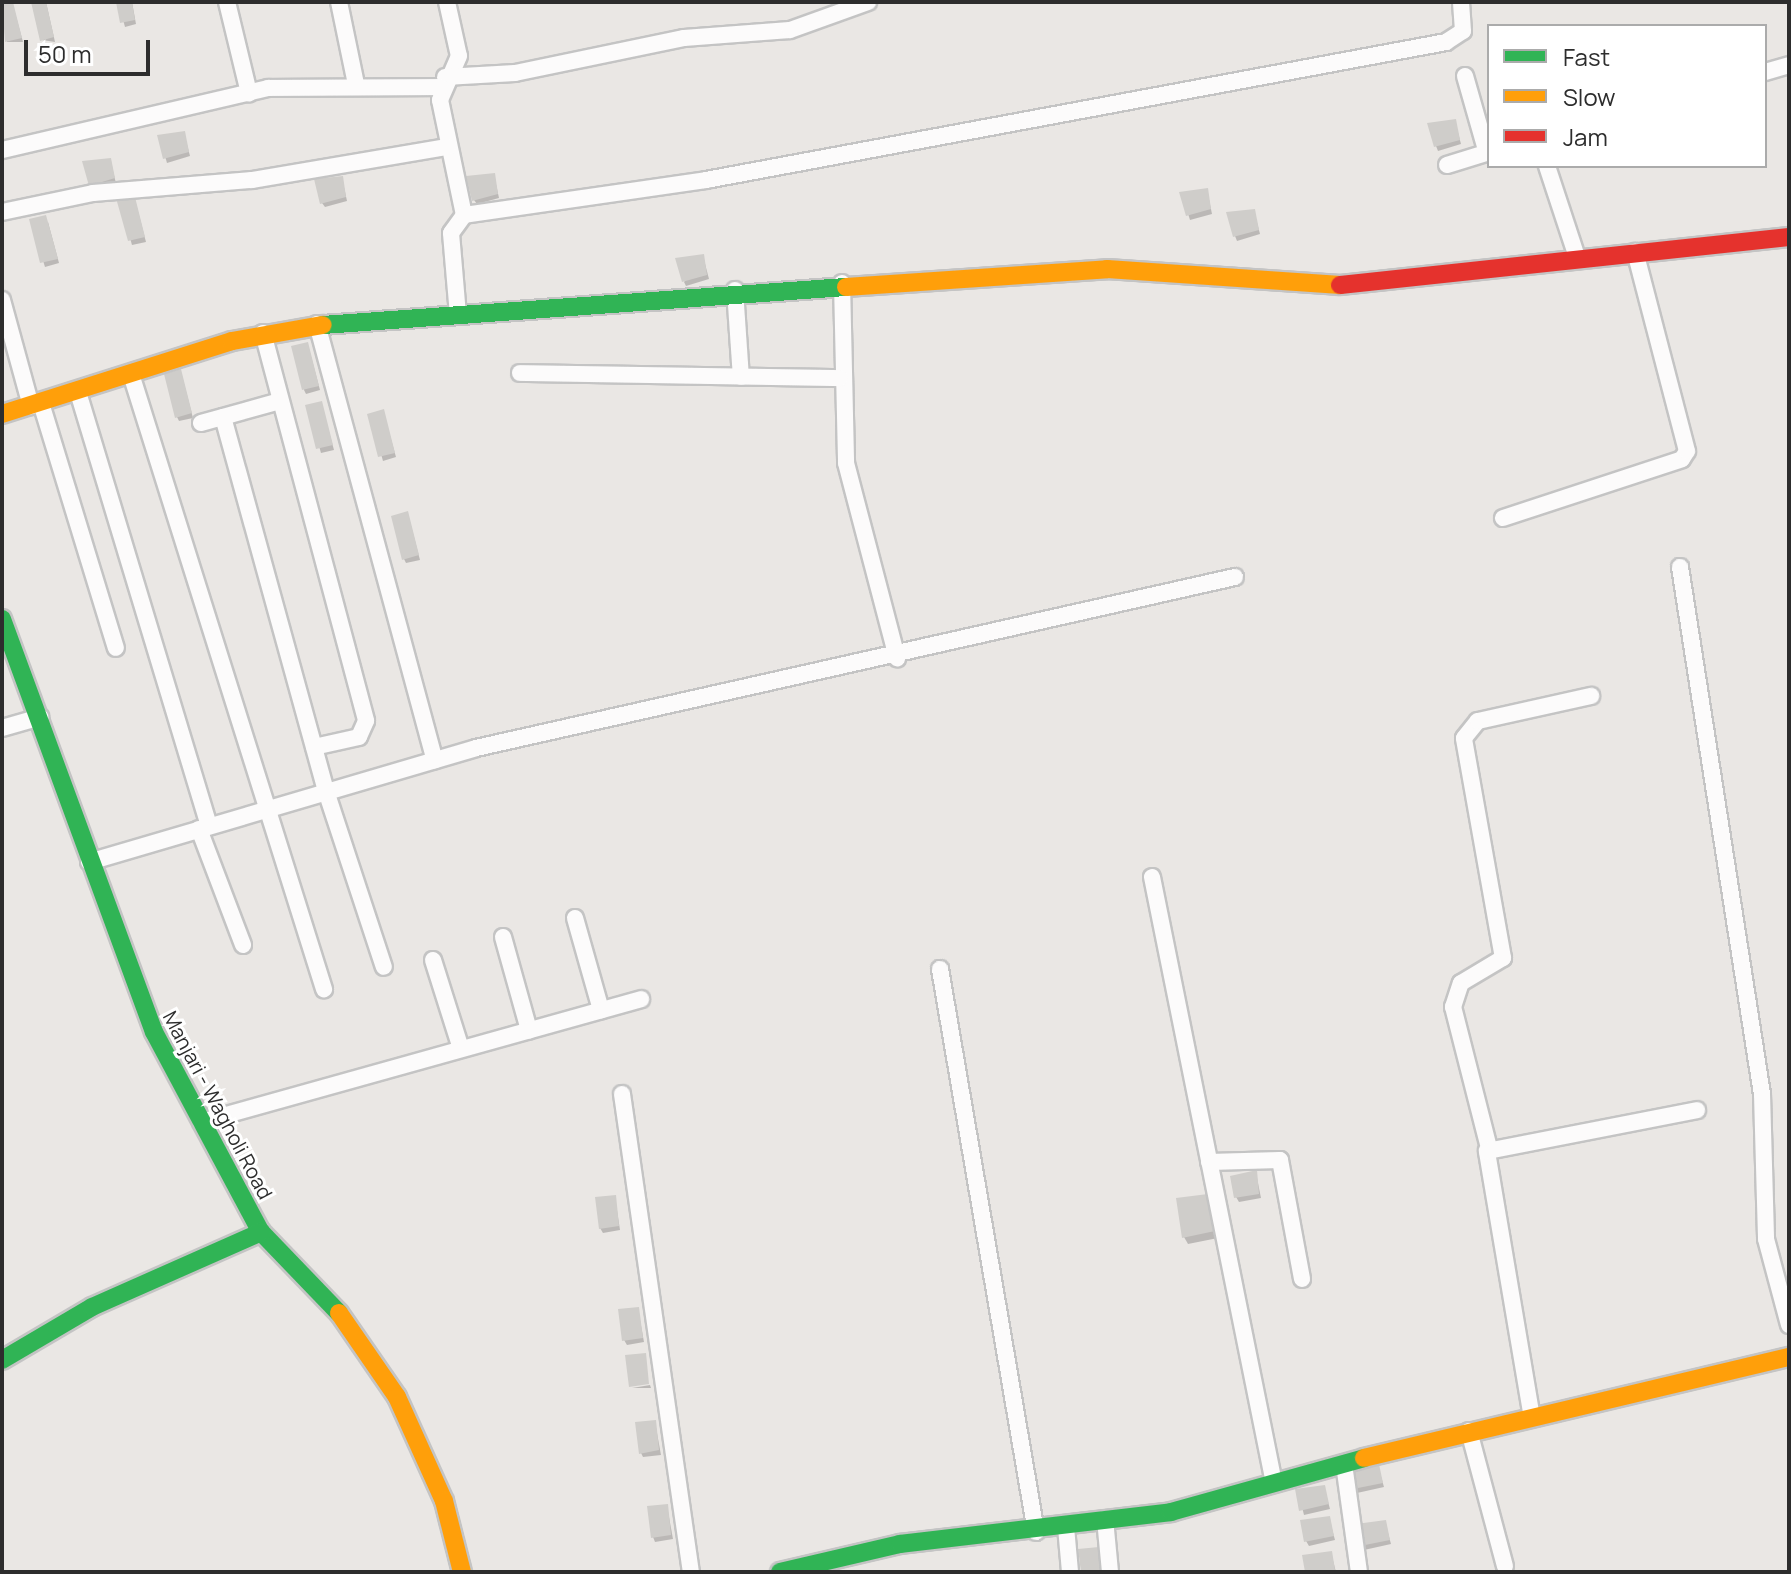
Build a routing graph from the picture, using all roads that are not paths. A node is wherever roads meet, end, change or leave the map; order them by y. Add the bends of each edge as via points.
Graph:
1 (227, 2) edge
2 (339, 2) edge
3 (447, 2) edge
4 (868, 2) edge
5 (1461, 2) edge
6 (1789, 65) edge
7 (1767, 71) edge
8 (1465, 76) dead end
9 (443, 82) junction
10 (356, 84) junction
11 (249, 93) junction
12 (448, 147) junction
13 (1487, 149) edge
14 (2, 150) edge
15 (1487, 152) edge
16 (1447, 165) dead end
17 (1548, 168) edge
18 (2, 212) edge
19 (464, 215) junction
20 (1789, 237) edge
21 (1635, 252) junction
22 (1577, 257) junction
23 (842, 283) junction
24 (735, 290) junction
25 (2, 300) edge
26 (458, 315) junction
27 (317, 324) junction
28 (263, 333) junction
29 (520, 373) dead end
30 (131, 374) junction
31 (741, 377) junction
32 (840, 378) junction
33 (78, 392) junction
34 (280, 401) junction
35 (36, 405) junction
36 (2, 414) edge
37 (223, 417) junction
38 (201, 423) dead end
39 (1503, 518) dead end
40 (1680, 567) dead end
41 (1235, 577) dead end
42 (2, 619) edge
43 (116, 648) dead end
44 (10, 658) edge
45 (897, 658) junction
46 (1591, 696) dead end
47 (40, 717) junction
48 (2, 728) edge
49 (314, 747) junction
50 (435, 760) junction
51 (326, 791) junction
52 (265, 810) junction
53 (204, 828) junction
54 (89, 862) junction
55 (1152, 877) dead end
56 (575, 918) dead end
57 (503, 937) dead end
58 (243, 945) dead end
59 (433, 960) dead end
60 (384, 967) dead end
61 (940, 969) dead end
62 (324, 989) dead end
63 (641, 999) dead end
64 (601, 1010) junction
65 (529, 1030) junction
66 (461, 1049) junction
67 (622, 1094) dead end
68 (1697, 1110) dead end
69 (201, 1122) junction
70 (1489, 1148) junction
71 (1209, 1162) junction
72 (261, 1232) junction
73 (1302, 1279) dead end
74 (1789, 1325) edge
75 (1789, 1357) edge
76 (2, 1360) edge
77 (1532, 1418) junction
78 (1469, 1431) junction
79 (1344, 1464) junction
80 (1274, 1483) junction
81 (1105, 1519) junction
82 (1066, 1527) junction
83 (1036, 1532) junction
84 (1505, 1566) dead end
85 (462, 1572) edge
86 (691, 1572) edge
87 (780, 1572) edge
88 (1070, 1572) edge
89 (1110, 1572) edge
90 (1359, 1572) edge

1 - 11 street
2 - 10 street
3 - 9 street via 459,56
4 - 9 street via 790,30 684,38 515,73
5 - 19 street via 1463,31 1446,42 720,177
6 - 7 street
8 - 13 street
9 - 10 street
9 - 12 street
10 - 11 street
11 - 14 street
12 - 18 street via 252,180 93,193
12 - 19 street
15 - 16 street
17 - 22 street
19 - 26 street via 451,233
20 - 21 street
21 - 22 street
21 - 39 street via 1687,451 1682,459
22 - 23 street via 1331,286 1107,269
23 - 24 street
23 - 32 street
24 - 26 street
24 - 31 street
25 - 35 street
26 - 27 street
27 - 28 street
27 - 50 street
28 - 30 street
28 - 34 street
29 - 31 street
30 - 33 street
30 - 52 street
31 - 32 street
32 - 45 street via 846,463
33 - 35 street
33 - 53 street
34 - 37 street
34 - 49 street via 366,721 359,737
35 - 36 street
35 - 43 street
37 - 38 street
37 - 49 street
40 - 74 street via 1762,1094 1766,1239
41 - 45 street
42 - 44 street, Manjari - Wagholi Road
44 - 47 street, Manjari - Wagholi Road
45 - 50 street
46 - 70 street via 1478,721 1464,738 1503,958 1461,983 1453,1007
47 - 48 street
47 - 54 street, Manjari - Wagholi Road
49 - 51 street
50 - 51 street
51 - 52 street
51 - 60 street
52 - 53 street
52 - 62 street
53 - 54 street
53 - 58 street
54 - 69 street, Manjari - Wagholi Road via 127,971
55 - 71 street
56 - 64 street
57 - 65 street
59 - 66 street
61 - 83 street
63 - 64 street
64 - 65 street
65 - 66 street
66 - 69 street
67 - 86 street
68 - 70 street
69 - 72 street, Manjari - Wagholi Road
70 - 77 street via 1485,1166
71 - 73 street via 1280,1160
71 - 80 street
72 - 76 street via 92,1307
72 - 85 street, Manjari - Wagholi Road via 346,1320 381,1370 444,1501
75 - 77 street
77 - 78 street
78 - 79 street
78 - 84 street
79 - 80 street
79 - 90 street
80 - 81 street via 1171,1512
81 - 82 street
81 - 89 street
82 - 83 street
82 - 88 street
83 - 87 street via 900,1544

